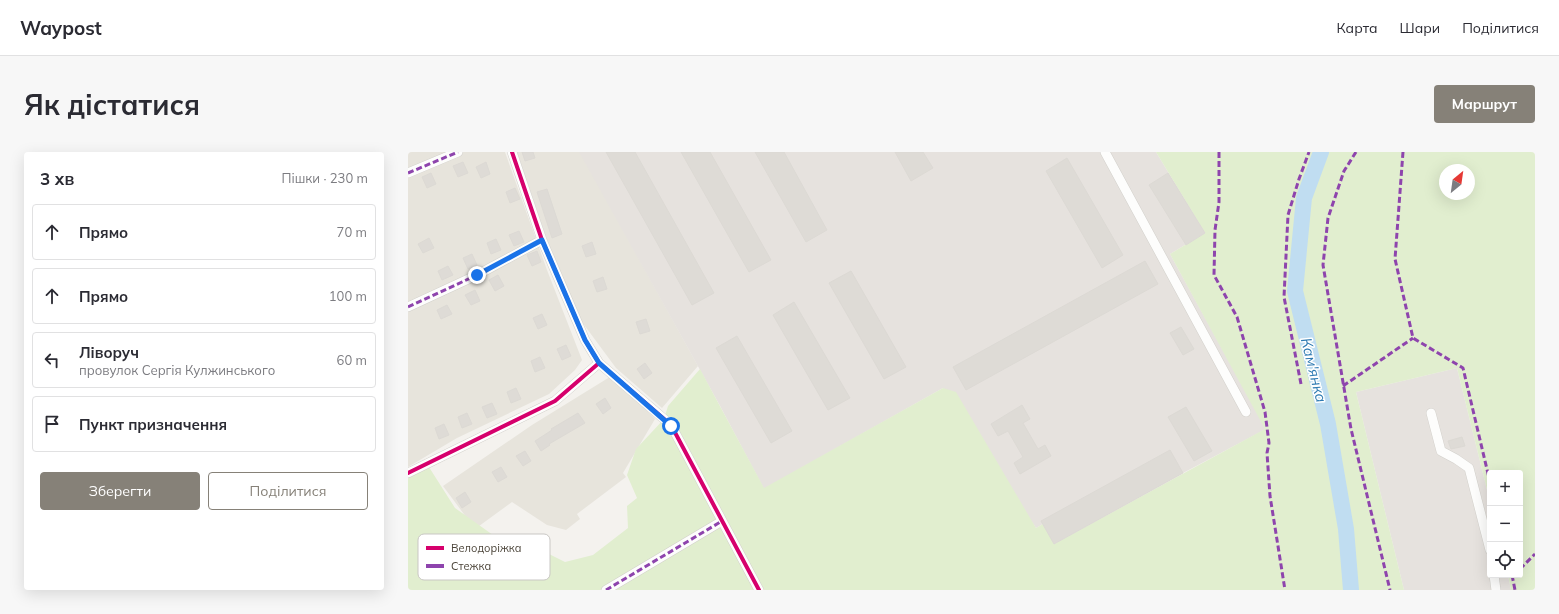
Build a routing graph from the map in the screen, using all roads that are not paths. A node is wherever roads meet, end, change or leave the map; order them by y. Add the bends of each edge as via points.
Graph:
1 (458, 152) edge
2 (512, 152) edge
3 (1105, 152) edge
4 (408, 173) edge
5 (542, 240) junction
6 (408, 307) edge
7 (599, 363) junction
8 (1246, 412) dead end
9 (1431, 413) dead end
10 (408, 473) edge
11 (722, 521) junction
12 (1488, 542) edge
13 (1494, 578) edge
14 (606, 590) edge
15 (759, 590) edge
16 (1496, 590) edge

1 - 4 street
2 - 5 street
3 - 8 street
5 - 6 street via 477,275
5 - 7 street via 585,340
7 - 10 street via 555,401
7 - 11 street via 671,426
9 - 12 street via 1441,451 1469,468
11 - 14 street
11 - 15 street
13 - 16 street

